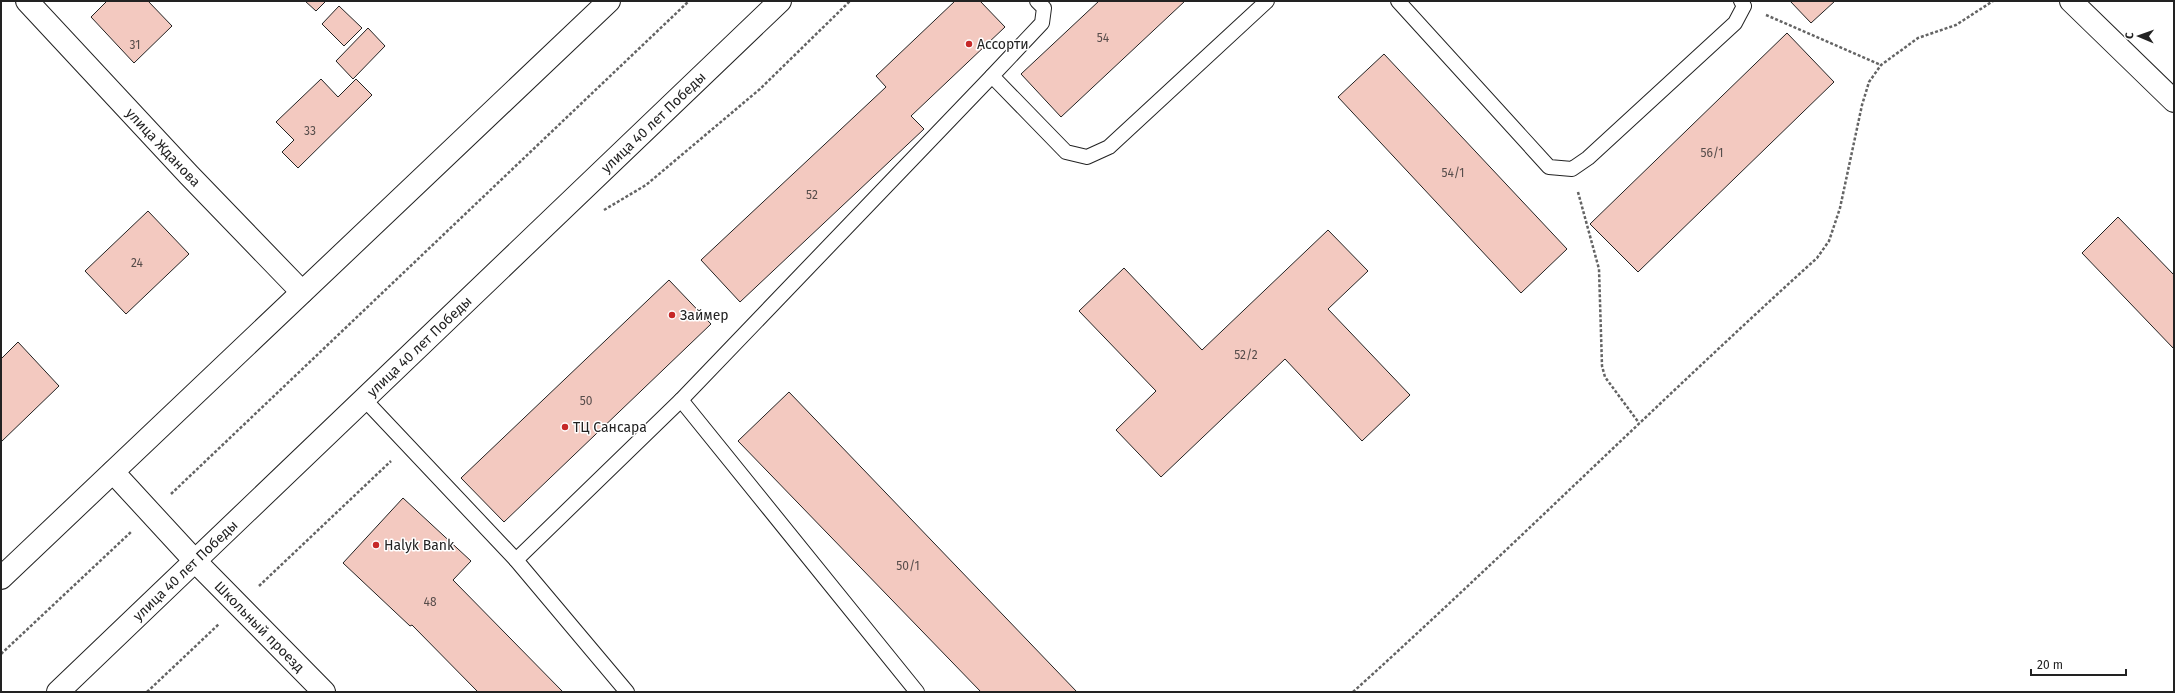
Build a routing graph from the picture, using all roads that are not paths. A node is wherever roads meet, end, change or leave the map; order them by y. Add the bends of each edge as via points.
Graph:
1 (26, 1) edge
2 (609, 1) edge
3 (780, 1) edge
4 (1037, 1) edge
5 (1267, 1) edge
6 (1398, 1) edge
7 (2071, 1) edge
8 (1742, 3) edge
9 (992, 76) junction
10 (2174, 101) edge
11 (302, 292) junction
12 (364, 399) junction
13 (681, 400) junction
14 (113, 472) junction
15 (516, 560) junction
16 (195, 561) junction
17 (1, 578) edge
18 (58, 692) edge
19 (324, 692) edge
20 (627, 692) edge
21 (917, 692) edge

1 - 11 street, улица Жданова
2 - 11 street
3 - 12 street, улица 40 лет Победы
4 - 9 lane via 1044,8 1042,23
5 - 9 lane via 1109,147 1087,157 1066,152
6 - 8 lane via 1549,167 1572,169 1588,158 1735,24
7 - 10 street
9 - 13 lane
11 - 14 street
12 - 15 lane
12 - 16 street, улица 40 лет Победы
13 - 15 lane
13 - 21 lane
14 - 16 street, Школьный проезд
14 - 17 street
15 - 20 lane
16 - 18 street, улица 40 лет Победы
16 - 19 street, Школьный проезд

